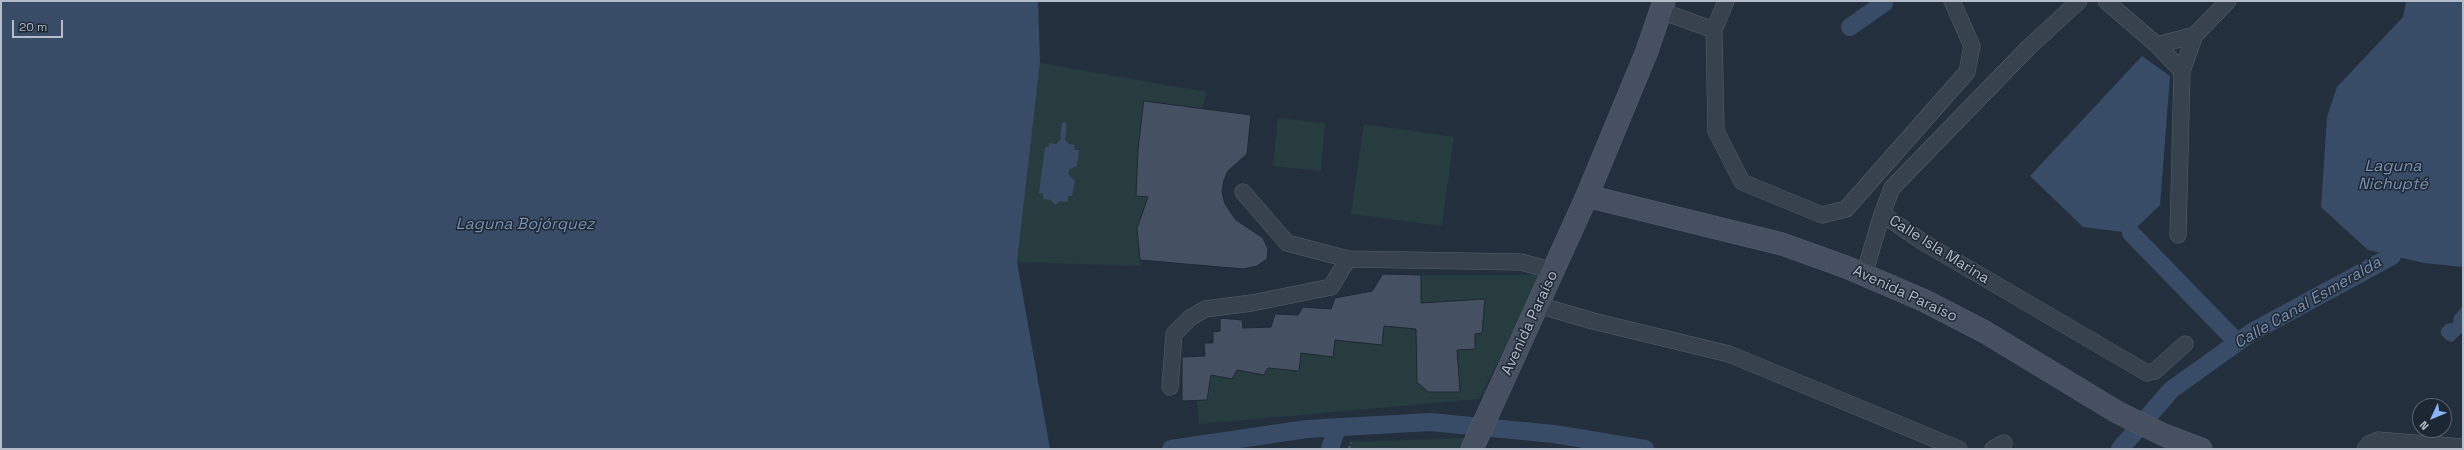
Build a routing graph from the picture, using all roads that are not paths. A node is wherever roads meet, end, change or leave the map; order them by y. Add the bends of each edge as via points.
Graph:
1 (1726, 1) edge
2 (1952, 1) edge
3 (2079, 1) edge
4 (2106, 1) edge
5 (2228, 1) edge
6 (1662, 6) edge
7 (1714, 30) junction
8 (2195, 36) junction
9 (2158, 45) junction
10 (2182, 71) junction
11 (1243, 192) dead end
12 (1587, 196) junction
13 (1882, 214) junction
14 (2178, 235) dead end
15 (1348, 260) junction
16 (1554, 271) junction
17 (1864, 275) junction
18 (1538, 305) junction
19 (2185, 344) dead end
20 (1170, 386) dead end
21 (2463, 447) edge
22 (1472, 448) edge
23 (1959, 449) edge
24 (2201, 449) edge
25 (2365, 449) edge

1 - 7 street
2 - 7 street via 1972,46 1967,72 1846,209 1822,215 1742,182 1716,131
3 - 13 street, Calle Isla Marina via 2028,48 1892,188
4 - 9 street
5 - 8 street
6 - 7 street
6 - 12 street, Avenida Paraíso
8 - 9 street
8 - 10 street
9 - 10 street
10 - 14 street
11 - 15 street via 1287,243
12 - 16 street, Avenida Paraíso
12 - 17 street, Avenida Paraíso via 1782,244
13 - 17 street
13 - 19 street, Calle Isla Marina via 1923,242 2147,373 2155,371
15 - 16 street via 1521,262
15 - 20 street via 1331,287 1252,303 1205,309 1190,318 1174,334
16 - 18 street, Avenida Paraíso
17 - 24 street, Avenida Paraíso via 1925,301 1984,332 2117,412 2164,435
18 - 22 street, Avenida Paraíso
18 - 23 street via 1729,354
21 - 25 street via 2378,440

